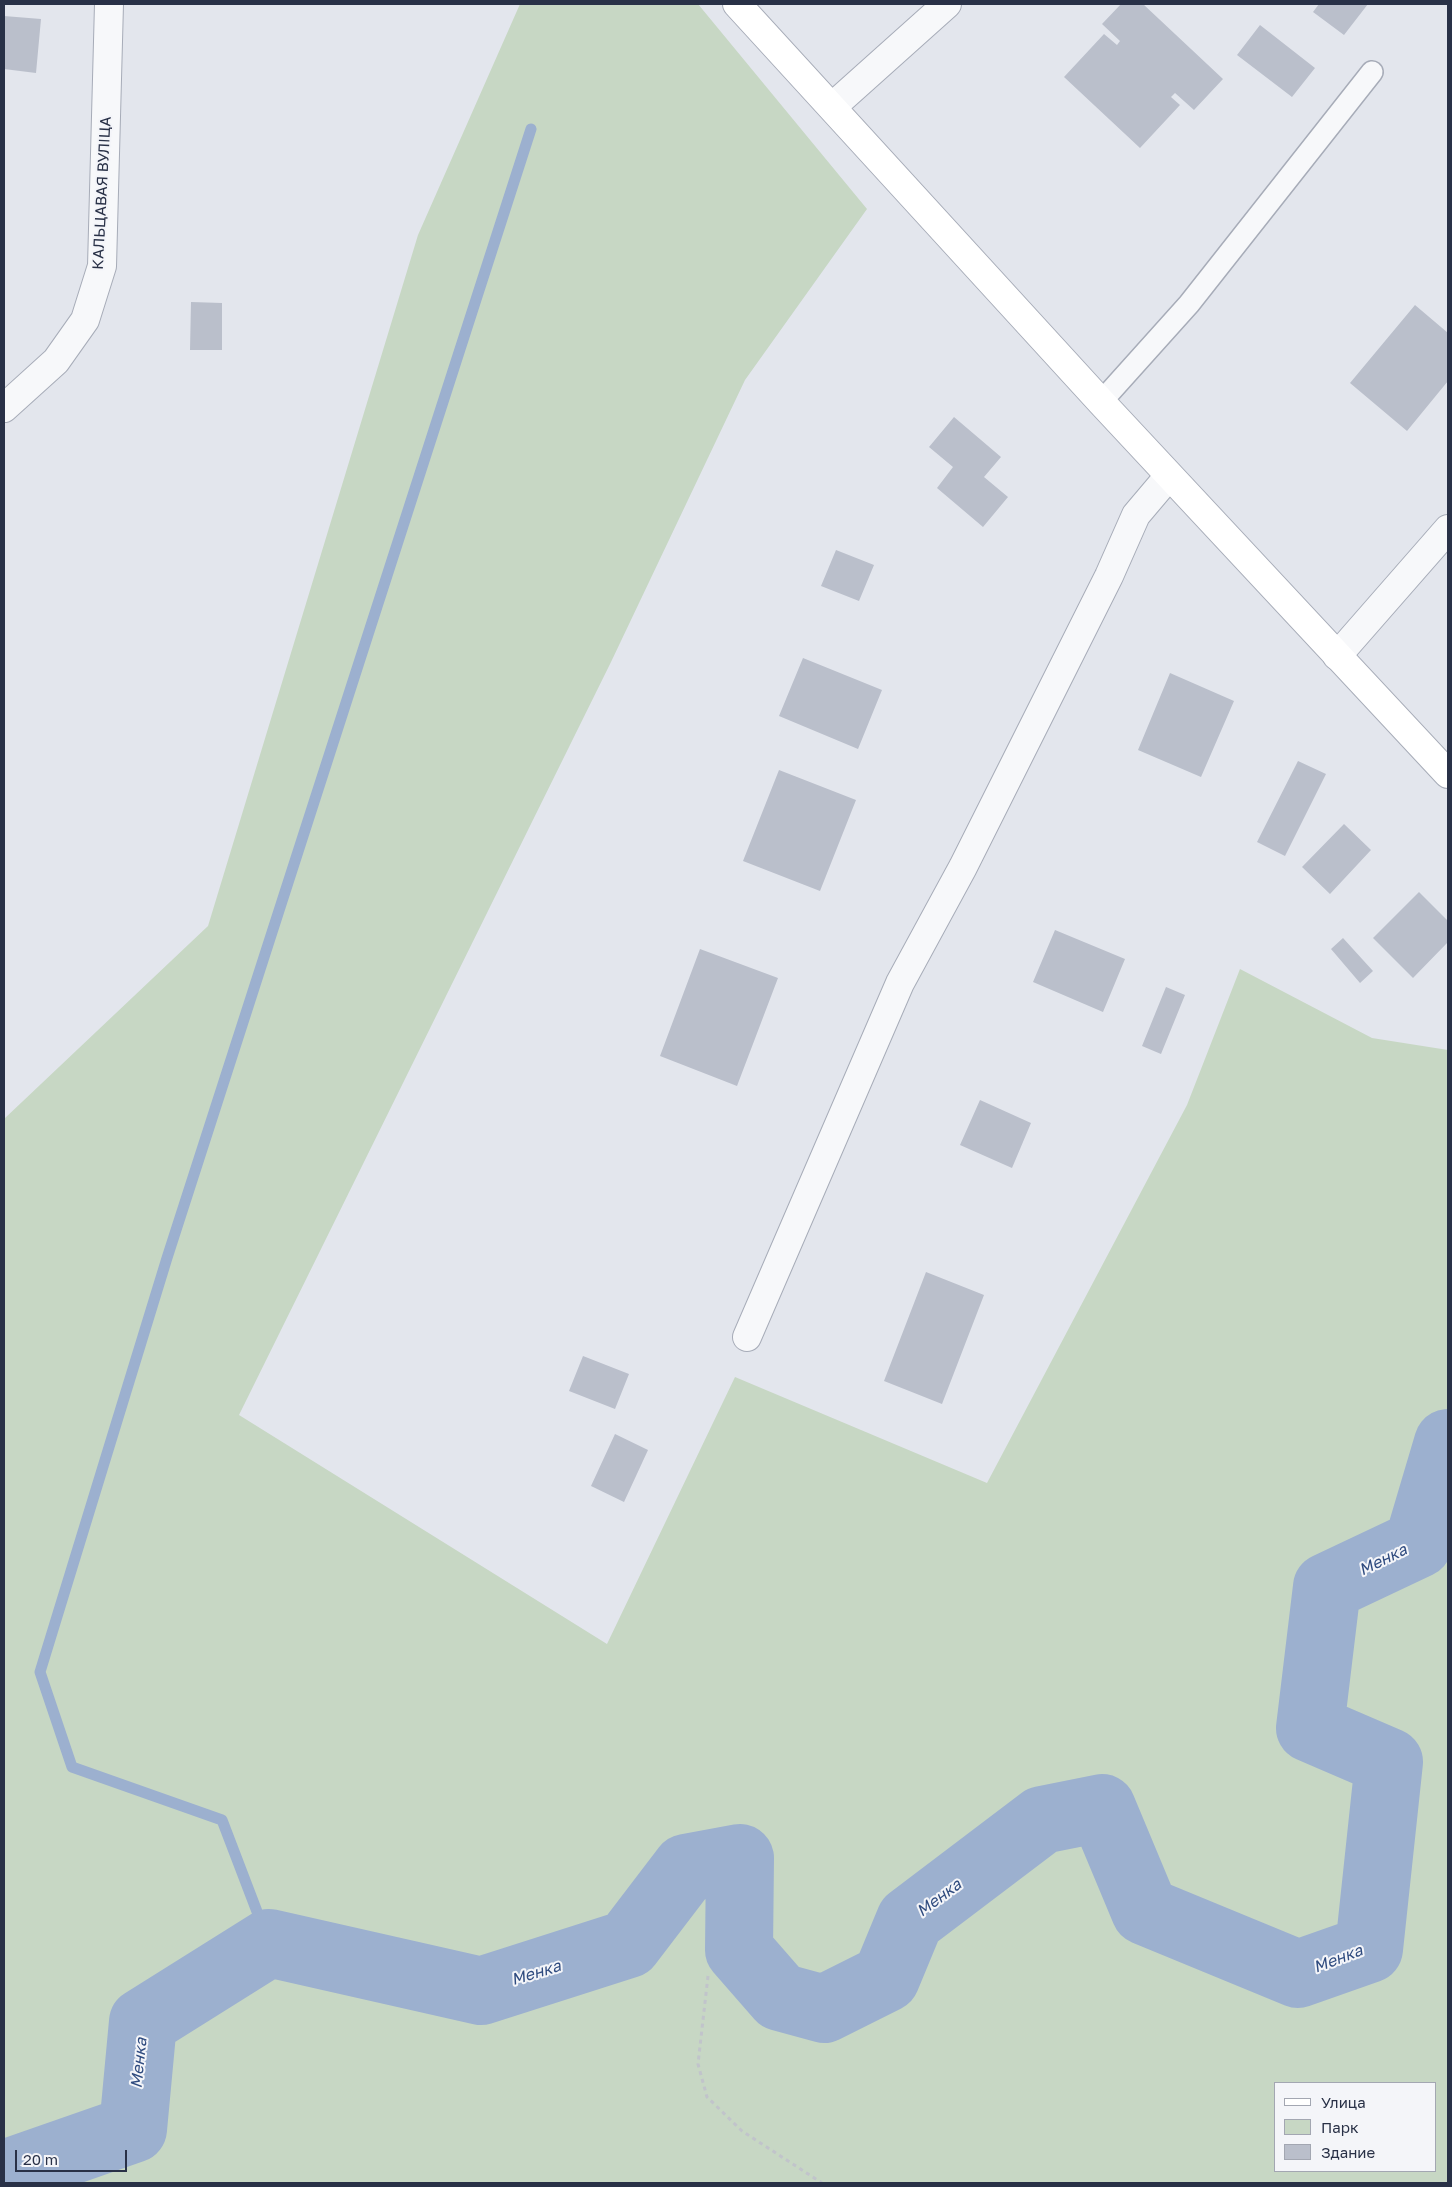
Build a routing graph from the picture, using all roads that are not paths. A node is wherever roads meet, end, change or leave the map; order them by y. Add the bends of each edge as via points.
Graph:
1 (109, 4) edge
2 (737, 4) edge
3 (947, 4) edge
4 (1372, 72) dead end
5 (832, 107) junction
6 (1101, 402) junction
7 (4, 408) edge
8 (1169, 476) junction
9 (1448, 529) edge
10 (1337, 656) junction
11 (1448, 774) edge
12 (747, 1337) dead end

1 - 7 street, КАЛЬЦАВАЯ ВУЛІЦА via 102,266 85,320 56,360
2 - 5 street
3 - 5 street
4 - 6 lane via 1189,304
5 - 6 street
6 - 8 street
8 - 10 street
8 - 12 street via 1136,515 1109,576 967,858 900,983
9 - 10 street
10 - 11 street

